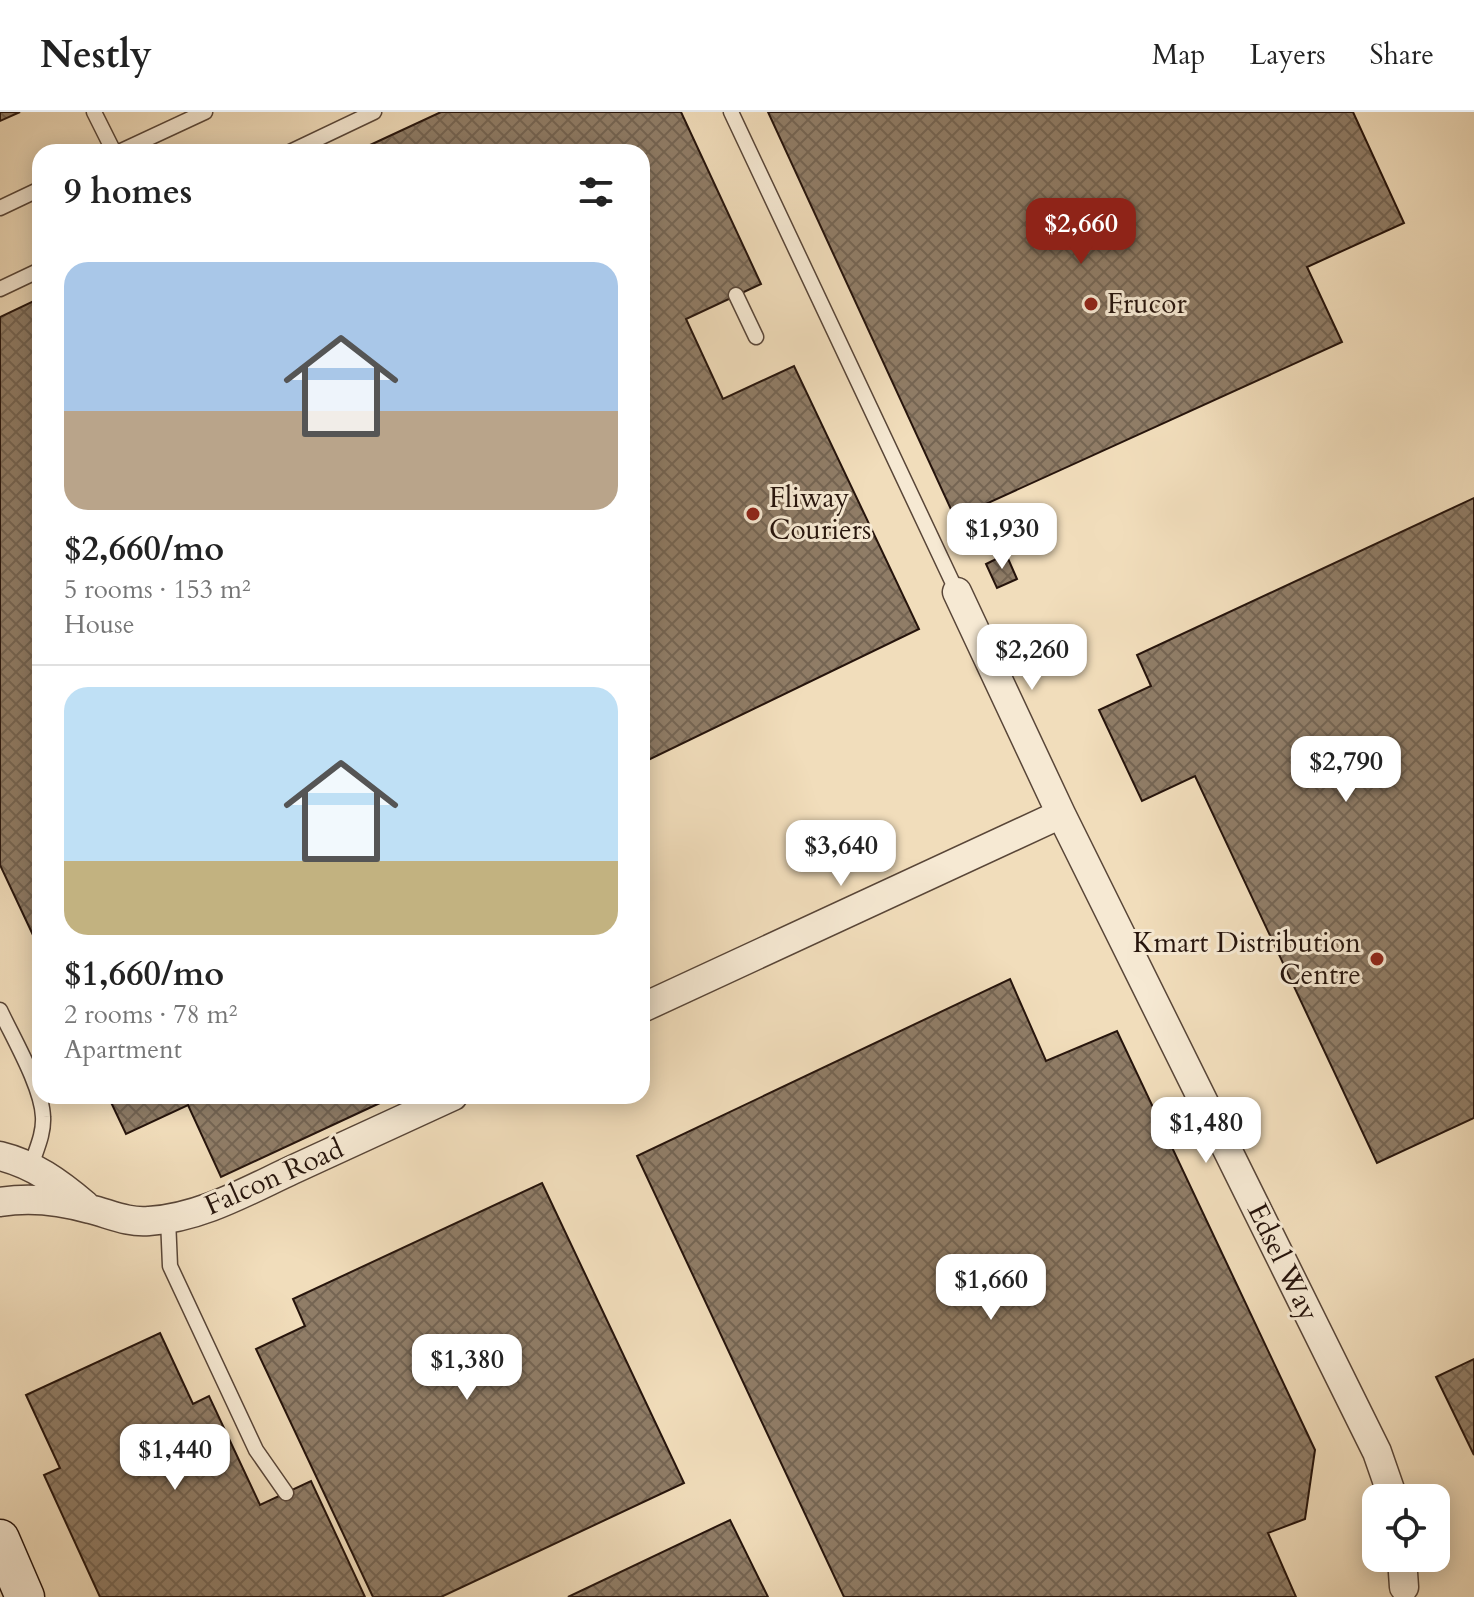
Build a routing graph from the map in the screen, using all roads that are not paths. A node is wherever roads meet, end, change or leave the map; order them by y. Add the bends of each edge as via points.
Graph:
1 (94, 112) edge
2 (205, 112) edge
3 (374, 112) edge
4 (731, 112) edge
5 (112, 144) edge
6 (134, 144) edge
7 (307, 144) edge
8 (32, 193) edge
9 (0, 208) edge
10 (32, 274) edge
11 (0, 289) edge
12 (736, 295) dead end
13 (756, 337) dead end
14 (957, 592) joint
15 (1061, 814) junction
16 (650, 1004) edge
17 (0, 1010) edge
18 (32, 1080) edge
19 (41, 1104) edge
20 (436, 1104) edge
21 (0, 1156) edge
22 (31, 1166) junction
23 (0, 1202) edge
24 (88, 1208) junction
25 (168, 1219) junction
26 (1388, 1484) edge
27 (286, 1493) dead end
28 (0, 1539) edge
29 (1403, 1572) edge
30 (1404, 1587) dead end
31 (25, 1597) edge

1 - 5 lane
2 - 6 lane
3 - 7 lane
4 - 14 lane
8 - 9 lane
10 - 11 lane
12 - 13 lane
14 - 15 street, Edsel Way
15 - 16 street
15 - 26 street, Edsel Way via 1377,1452
17 - 18 lane
19 - 22 lane via 42,1135
20 - 25 street, Falcon Road via 229,1200
21 - 22 street, Falcon Road
22 - 24 street, Falcon Road
23 - 24 street, Falcon Road via 15,1199
24 - 25 street, Falcon Road via 126,1220
25 - 27 lane via 170,1266 256,1450
28 - 31 main road
29 - 30 street

